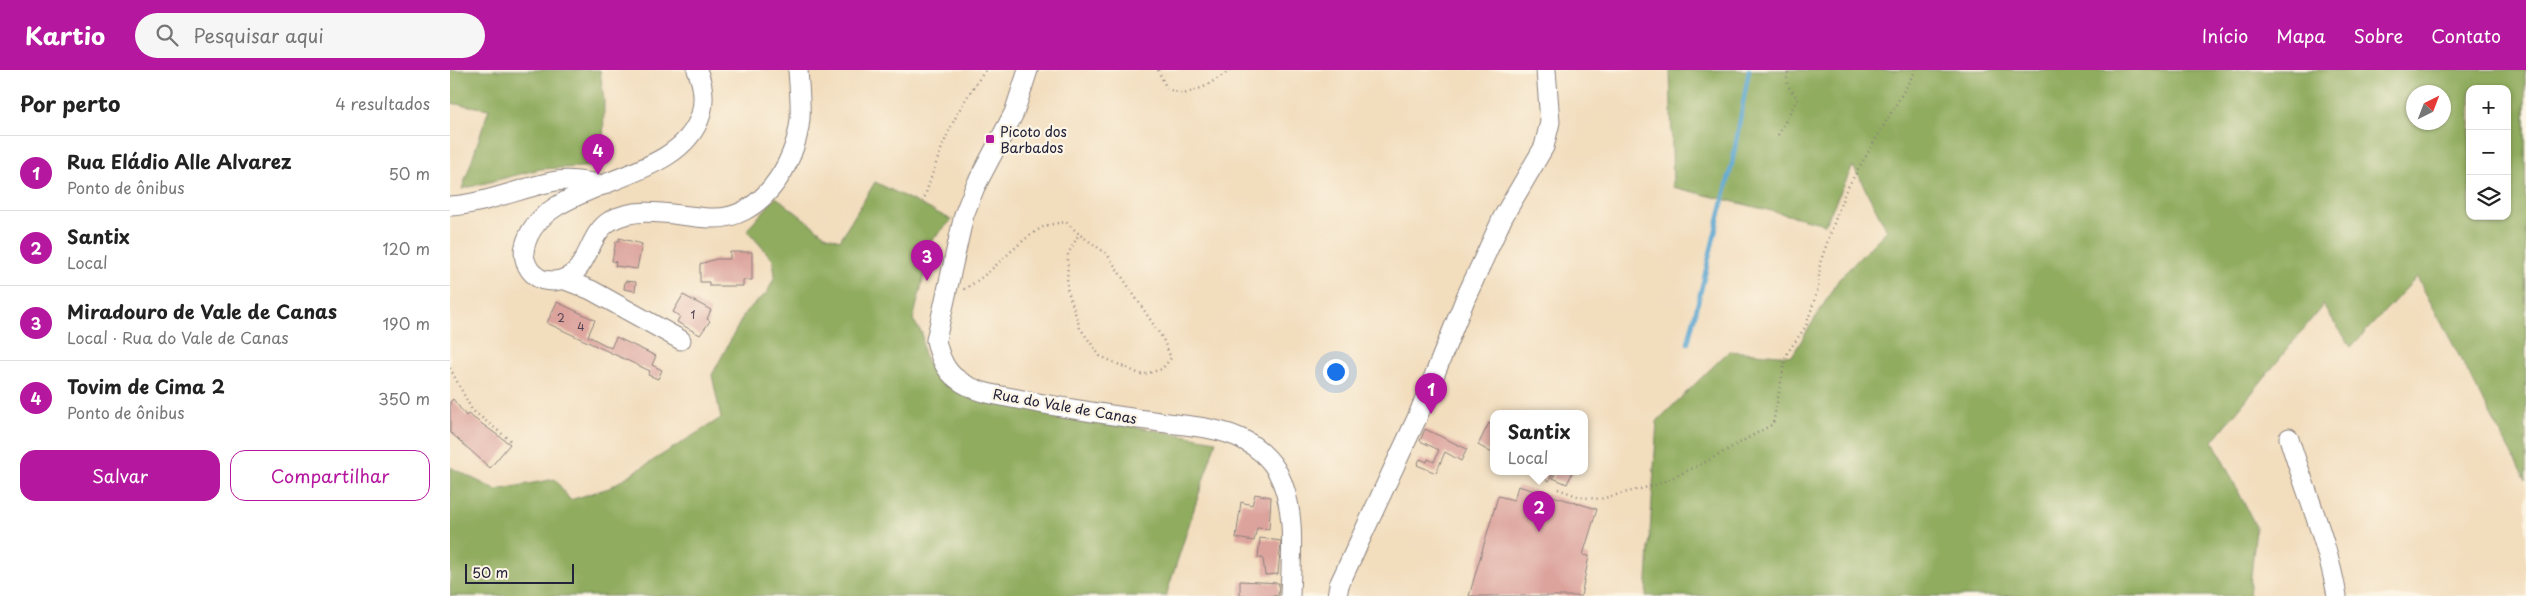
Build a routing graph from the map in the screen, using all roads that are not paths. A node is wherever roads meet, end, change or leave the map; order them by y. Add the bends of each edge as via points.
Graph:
1 (697, 70) edge
2 (798, 70) edge
3 (1028, 70) edge
4 (1546, 70) edge
5 (604, 185) junction
6 (450, 206) edge
7 (565, 280) junction
8 (681, 340) dead end
9 (2289, 438) dead end
10 (1290, 596) edge
11 (1337, 596) edge
12 (2337, 596) edge

1 - 5 street via 704,102 699,122 689,139 666,157
2 - 7 street via 800,120 791,155 775,184 754,206 736,216 712,219 648,212 624,214 608,222 577,270
3 - 10 street, Rua do Vale de Canas via 1014,113 964,215 936,340 939,354 956,379 977,391 1058,407 1213,430 1242,439 1264,454 1277,472 1289,502
4 - 11 street via 1550,122 1544,147 1504,217 1466,297 1417,418 1339,585
5 - 6 street via 552,181
5 - 7 street via 564,203 541,218 527,238 523,253 536,277 549,281
7 - 8 street via 591,290
9 - 12 street via 2332,563

